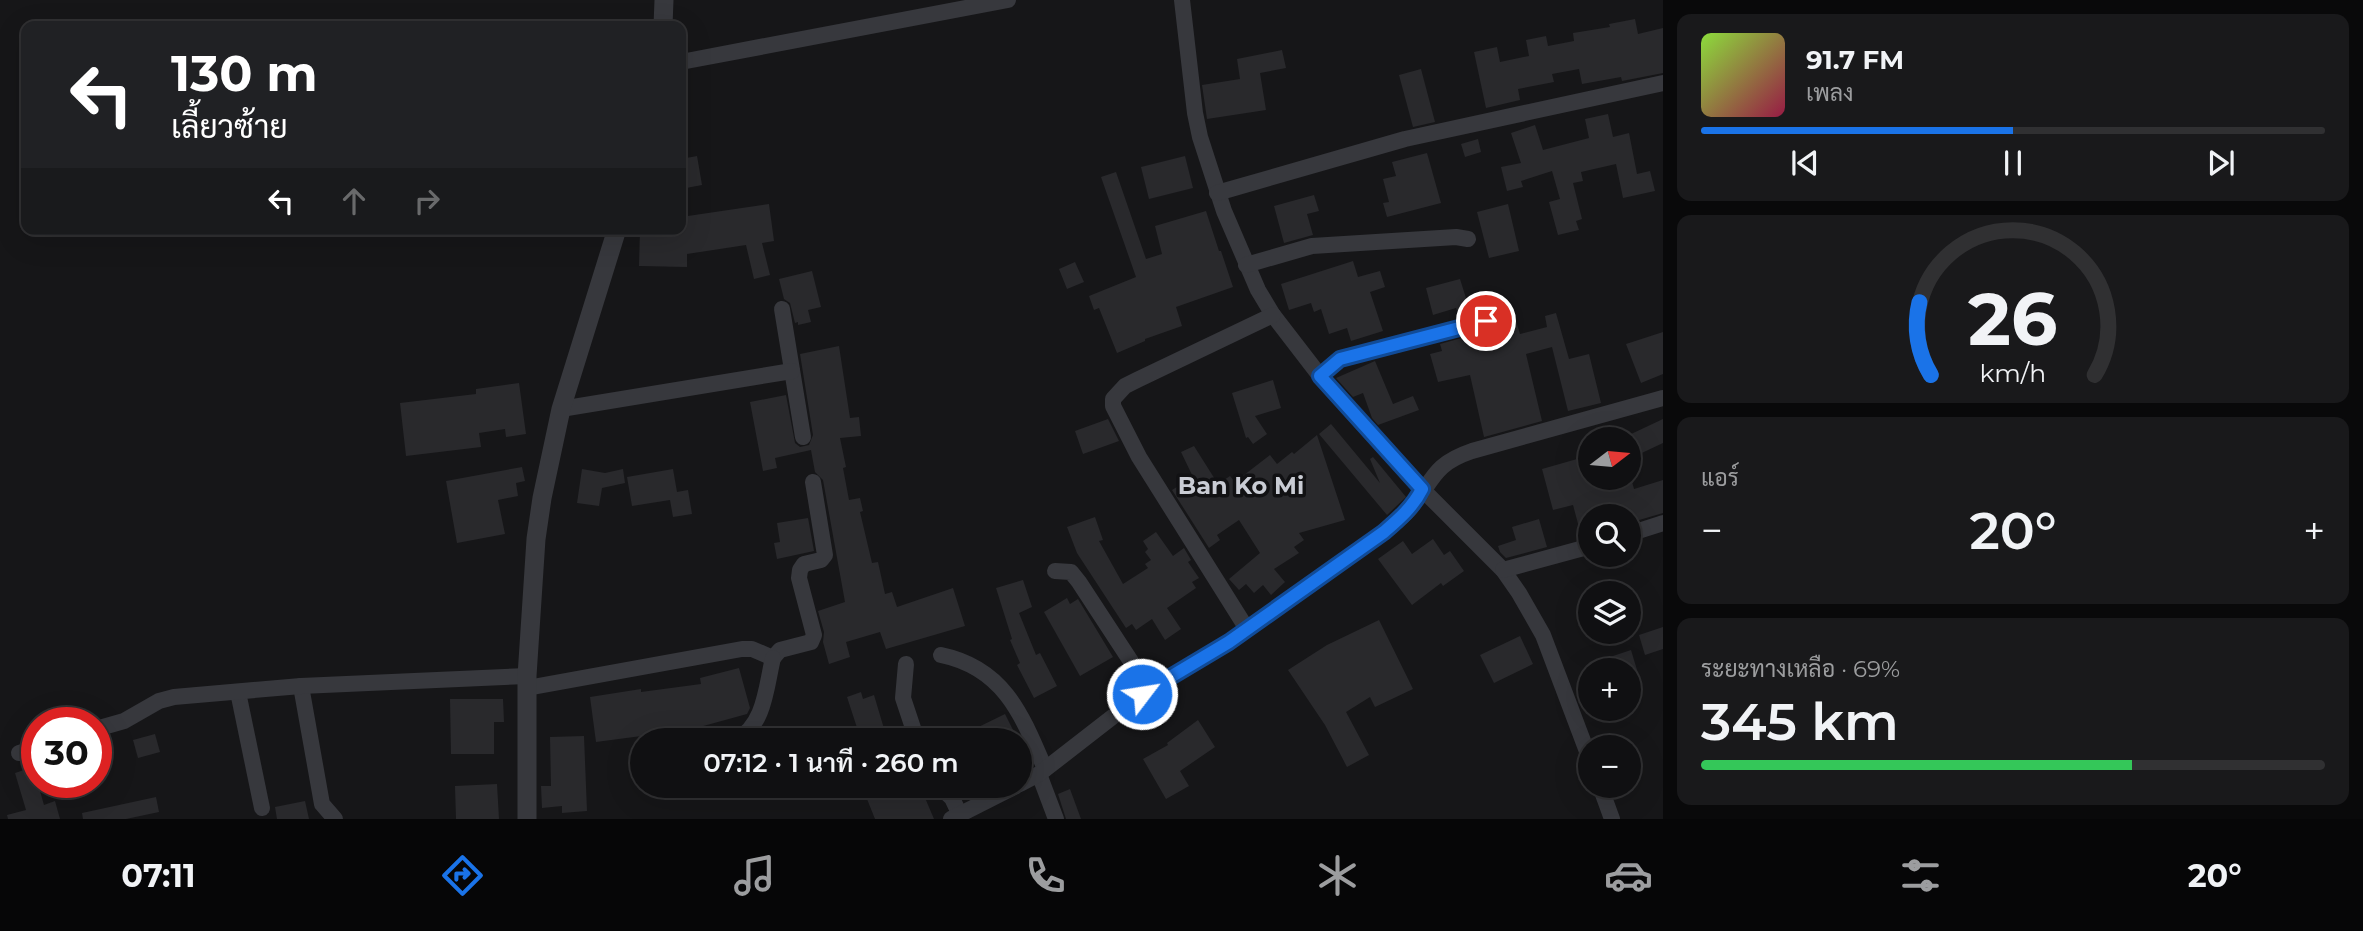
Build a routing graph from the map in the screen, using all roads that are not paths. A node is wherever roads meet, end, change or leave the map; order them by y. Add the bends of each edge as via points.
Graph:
1 (664, 0) edge
2 (1008, 0) edge
3 (1182, 0) edge
4 (663, 21) edge
5 (686, 61) edge
6 (1663, 83) edge
7 (1217, 193) junction
8 (615, 235) edge
9 (1468, 240) dead end
10 (1246, 265) junction
11 (782, 309) dead end
12 (1273, 315) junction
13 (1486, 321) dead end
14 (792, 371) junction
15 (1320, 376) junction
16 (1663, 398) edge
17 (561, 409) junction
18 (803, 437) dead end
19 (813, 482) dead end
20 (1422, 489) junction
21 (1663, 523) edge
22 (1641, 530) edge
23 (1578, 550) edge
24 (1503, 570) junction
25 (1055, 572) dead end
26 (1247, 629) junction
27 (941, 655) dead end
28 (773, 659) junction
29 (906, 664) dead end
30 (527, 682) junction
31 (301, 687) junction
32 (238, 692) junction
33 (1142, 694) junction
34 (112, 724) edge
35 (752, 728) edge
36 (913, 728) edge
37 (1581, 735) edge
38 (1042, 771) junction
39 (1032, 777) edge
40 (952, 798) edge
41 (993, 798) edge
42 (1604, 798) edge
43 (262, 808) dead end
44 (956, 817) edge
45 (335, 819) edge
46 (527, 819) edge
47 (1056, 819) edge
48 (1612, 819) edge

1 - 4 street
2 - 5 street
3 - 7 street via 1197,127
6 - 7 street via 1405,139
7 - 10 street
8 - 17 street
9 - 10 street via 1311,246
10 - 12 street
11 - 14 street
12 - 15 street
12 - 26 street via 1125,386 1113,399 1139,457
13 - 15 street via 1340,359
14 - 17 street
14 - 18 street
15 - 20 street
16 - 20 street via 1452,458
17 - 30 street via 536,539
19 - 28 street via 825,556 804,564 799,578 814,639 780,650
20 - 24 street
20 - 26 street via 1393,524
21 - 22 street
23 - 24 street
24 - 37 street via 1544,635
25 - 33 street via 1071,572 1079,582 1132,663
26 - 33 street
27 - 38 street via 975,665 995,681 1020,715
28 - 30 street via 742,649
28 - 35 street
29 - 36 street via 903,698
30 - 31 street
30 - 46 street
31 - 32 street
31 - 45 street via 322,804
32 - 34 street via 174,697
32 - 43 street
33 - 38 street
38 - 39 street
38 - 47 street
40 - 44 street
41 - 44 street
42 - 48 street

